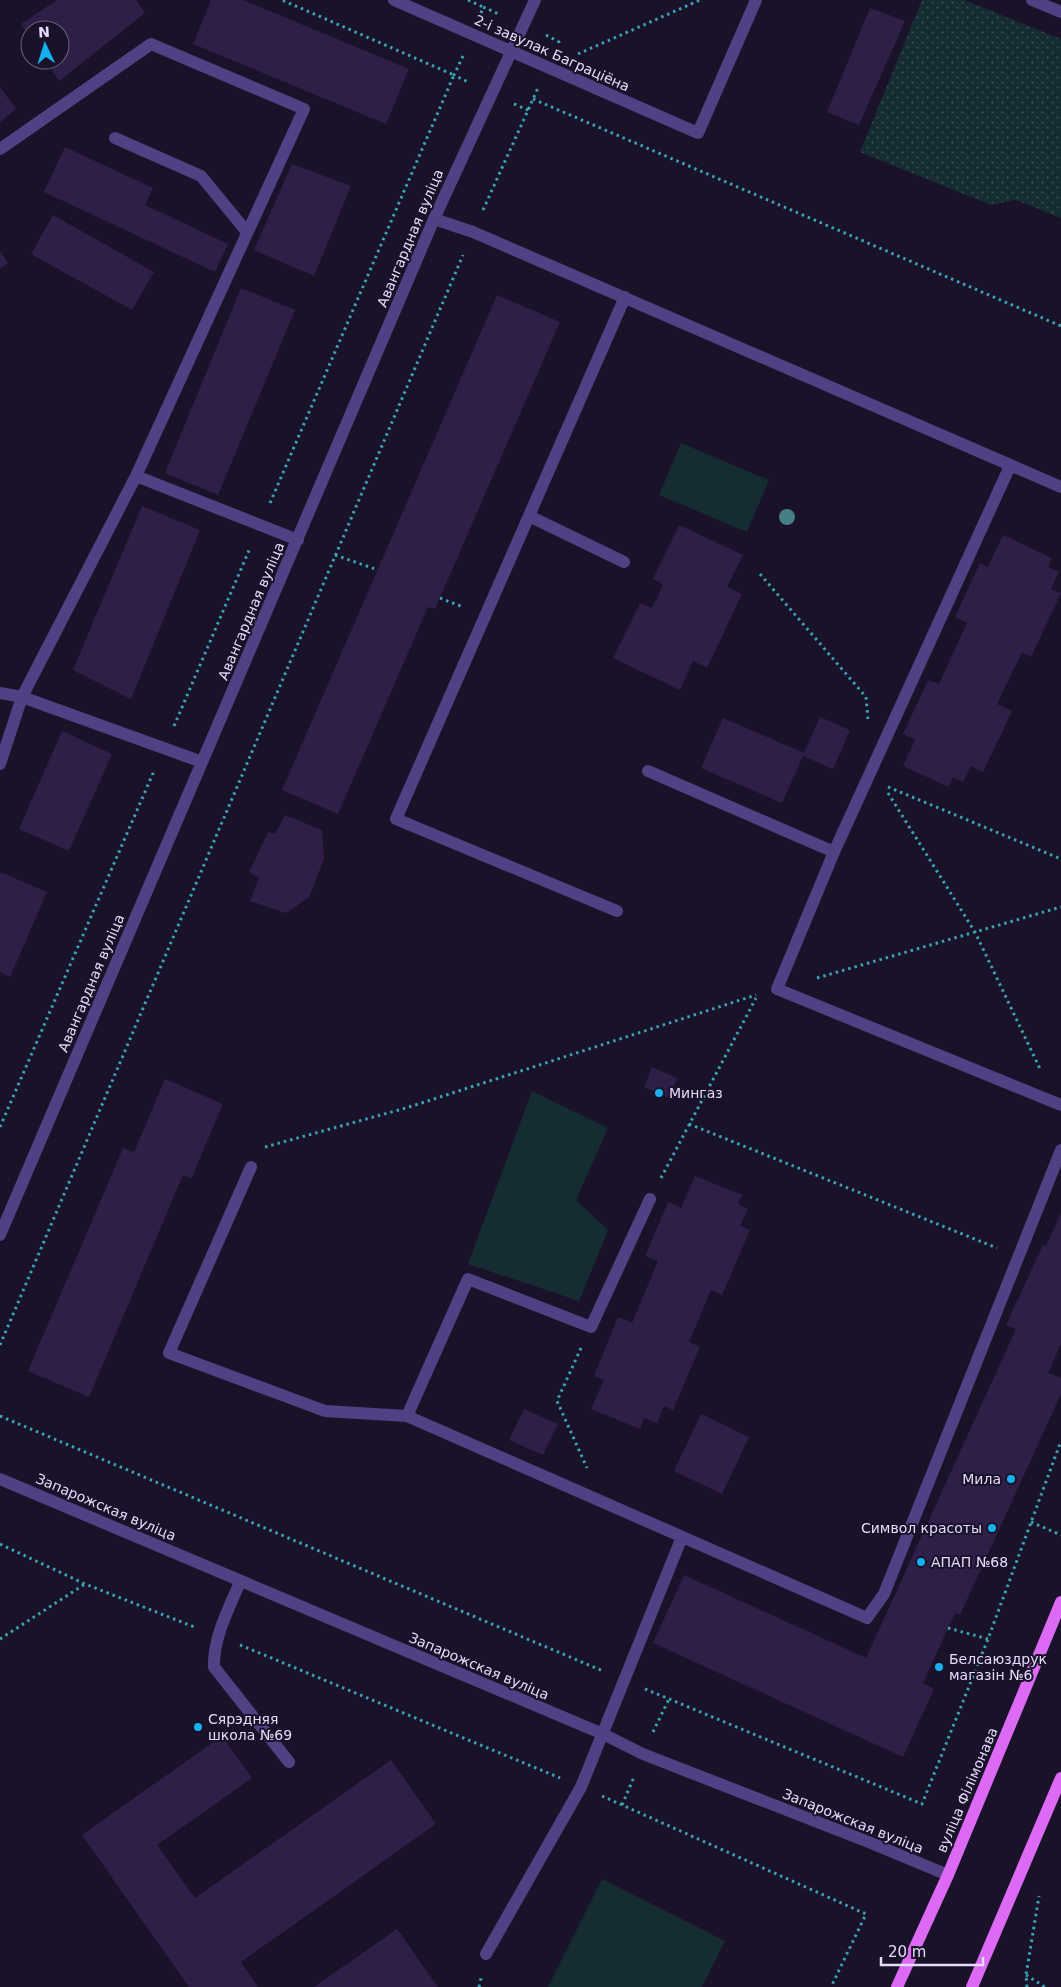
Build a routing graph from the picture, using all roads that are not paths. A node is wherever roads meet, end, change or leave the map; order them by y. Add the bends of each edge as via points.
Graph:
1 (394, 0) edge
2 (535, 0) edge
3 (756, 0) edge
4 (1032, 0) edge
5 (1061, 12) edge
6 (510, 52) junction
7 (115, 138) dead end
8 (0, 149) edge
9 (434, 219) junction
10 (247, 232) junction
11 (625, 297) junction
12 (1010, 466) junction
13 (136, 476) junction
14 (1061, 487) edge
15 (529, 516) junction
16 (298, 540) junction
17 (624, 562) dead end
18 (0, 693) edge
19 (22, 697) junction
20 (202, 762) junction
21 (0, 764) edge
22 (648, 771) dead end
23 (834, 852) junction
24 (616, 911) dead end
25 (1059, 1104) edge
26 (1061, 1150) edge
27 (250, 1167) road end
28 (650, 1199) road end
29 (0, 1235) edge
30 (407, 1416) junction
31 (0, 1479) edge
32 (682, 1537) junction
33 (240, 1582) junction
34 (1061, 1602) edge
35 (603, 1734) junction
36 (289, 1762) dead end
37 (1061, 1778) edge
38 (948, 1875) junction
39 (486, 1954) dead end
40 (897, 1987) edge
41 (972, 1987) edge

1 - 6 street, 2-і завулак Баграціёна
2 - 6 street, Авангардная вуліца
3 - 6 street, 2-і завулак Баграціёна via 698,133
4 - 5 street
6 - 9 street, Авангардная вуліца
7 - 10 street via 201,176
8 - 10 street via 151,44 304,109
9 - 11 street via 473,232
9 - 16 street, Авангардная вуліца
10 - 13 street
11 - 12 street
11 - 15 street
12 - 14 street
12 - 23 street
13 - 16 street
13 - 19 street
15 - 17 street
15 - 24 street via 396,819
16 - 20 street, Авангардная вуліца
18 - 19 street
19 - 20 street
19 - 21 street
20 - 29 street, Авангардная вуліца
22 - 23 street
23 - 25 street via 777,990
26 - 32 street via 884,1594 867,1618
27 - 30 street via 169,1353 325,1411
28 - 30 street via 591,1327 468,1279
30 - 32 street
31 - 33 street, Запарожская вуліца
32 - 35 street
33 - 35 street, Запарожская вуліца
33 - 36 street via 219,1636 214,1667
34 - 38 main road, вуліца Філімонава
35 - 38 street, Запарожская вуліца via 643,1754
35 - 39 street via 581,1787
37 - 41 main road
38 - 40 main road, вуліца Філімонава

